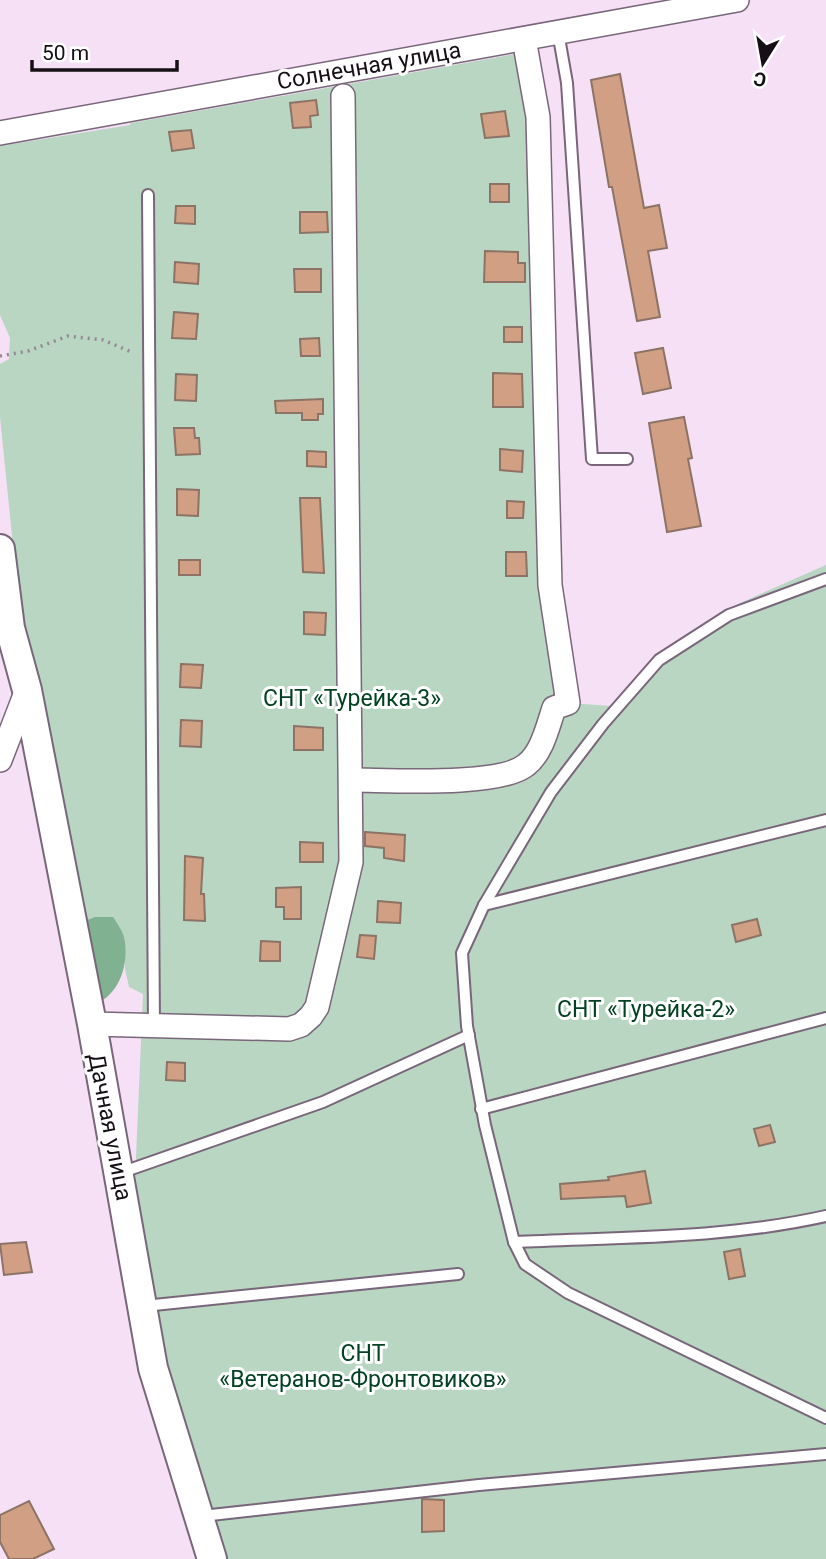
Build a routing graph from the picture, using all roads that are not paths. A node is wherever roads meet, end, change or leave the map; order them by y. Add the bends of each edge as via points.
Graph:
1 (737, 0) edge
2 (558, 32) junction
3 (524, 38) junction
4 (343, 96) dead end
5 (0, 133) edge
6 (148, 195) dead end
7 (627, 459) dead end
8 (0, 550) edge
9 (826, 579) edge
10 (27, 690) junction
11 (0, 760) edge
12 (351, 780) junction
13 (826, 820) edge
14 (484, 905) junction
15 (826, 1018) edge
16 (92, 1024) junction
17 (154, 1025) junction
18 (469, 1035) junction
19 (481, 1109) junction
20 (121, 1182) junction
21 (826, 1216) edge
22 (514, 1242) junction
23 (458, 1274) dead end
24 (141, 1306) junction
25 (826, 1418) edge
26 (826, 1454) edge
27 (199, 1517) junction
28 (212, 1559) edge

1 - 2 street, Солнечная улица
2 - 3 street, Солнечная улица
2 - 7 lane via 566,83 592,458
3 - 5 street, Солнечная улица
3 - 12 street via 538,117 550,585 568,703 554,708 539,748 528,764 513,774 480,780
4 - 12 street
6 - 17 lane
8 - 10 street, Дачная улица via 10,628
9 - 14 lane via 729,615 659,660 551,792
10 - 11 street
10 - 16 street, Дачная улица
12 - 17 street via 351,862 321,995 311,1016 289,1029
13 - 14 lane
14 - 18 lane via 462,953
15 - 19 lane
16 - 17 street
16 - 20 street, Дачная улица
18 - 19 lane
18 - 20 lane via 323,1102 120,1173
19 - 22 lane
20 - 24 street, Дачная улица
21 - 22 lane via 780,1226 663,1237
22 - 25 lane via 525,1264 568,1293
23 - 24 lane
24 - 27 street, Дачная улица via 153,1367
26 - 27 lane via 479,1485
27 - 28 street, Дачная улица

